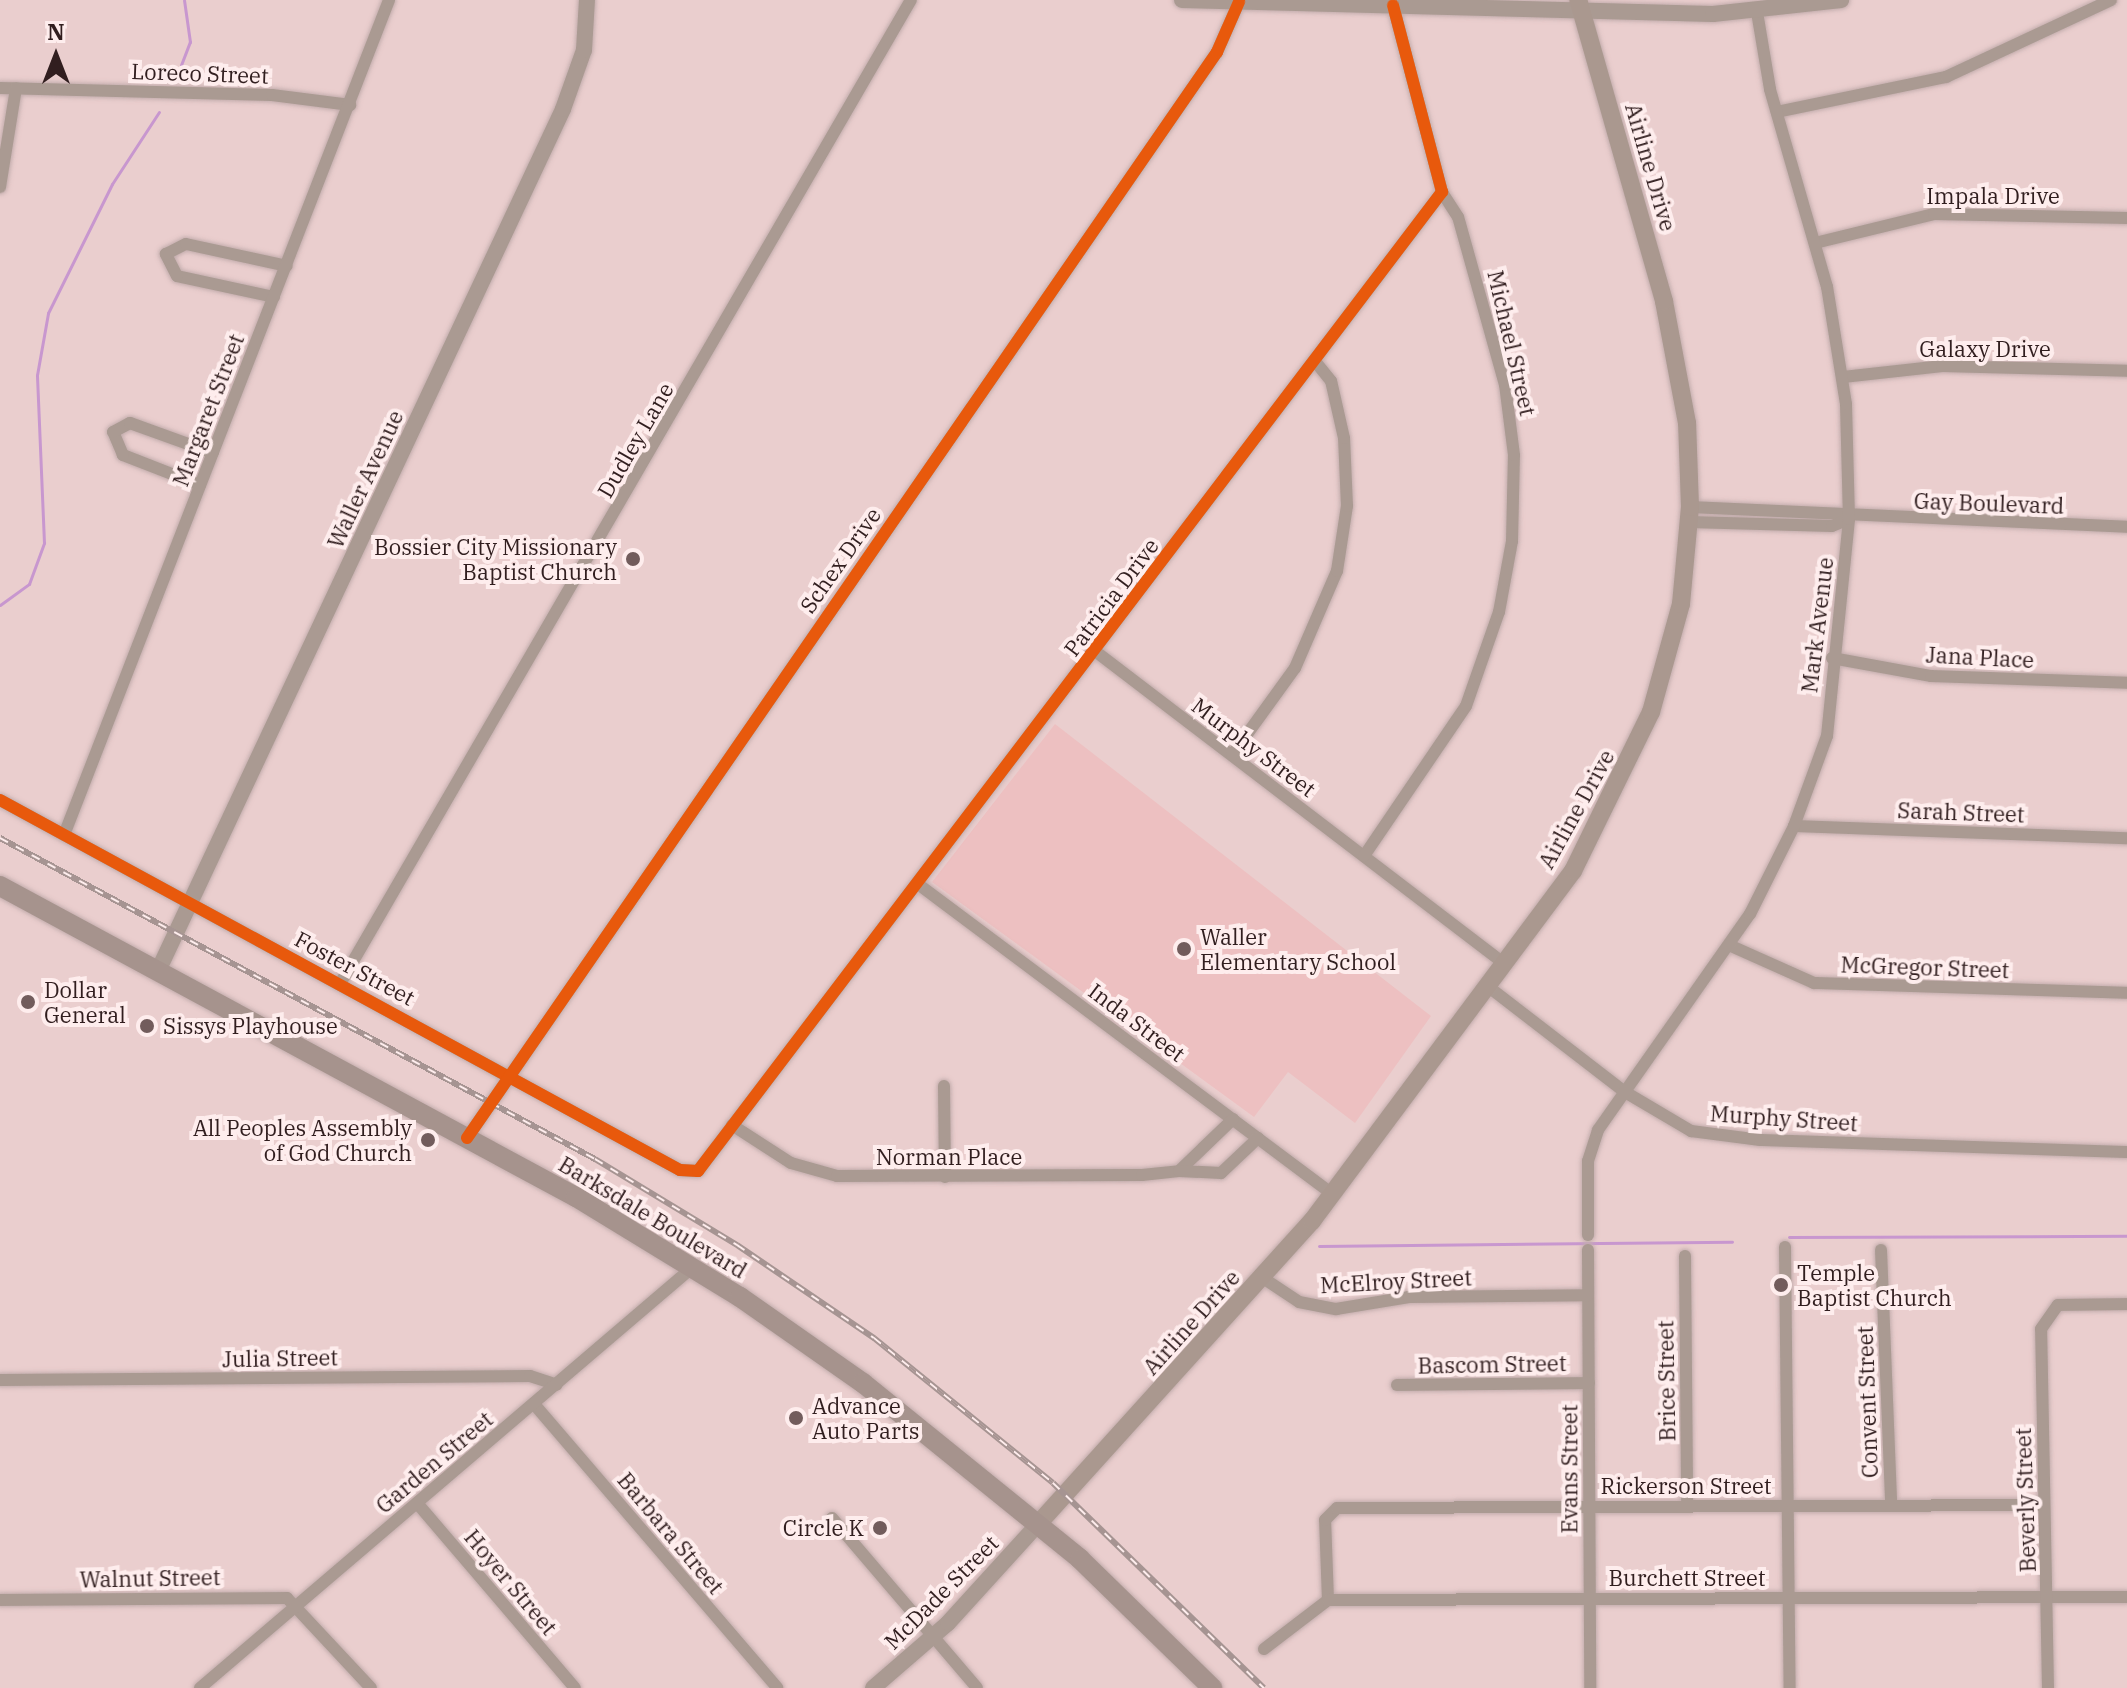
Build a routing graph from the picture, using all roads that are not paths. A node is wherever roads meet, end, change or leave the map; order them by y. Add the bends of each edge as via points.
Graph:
1 (389, 0) edge
2 (587, 0) edge
3 (911, 0) edge
4 (1182, 0) edge
5 (1205, 0) edge
6 (2111, 0) edge
7 (1829, 1) edge
8 (1239, 2) edge
9 (1366, 2) edge
10 (1393, 5) junction
11 (1580, 6) edge
12 (1757, 12) junction
13 (0, 88) edge
14 (16, 88) junction
15 (350, 105) junction
16 (1777, 112) junction
17 (0, 187) edge
18 (1442, 192) junction
19 (2127, 218) edge
20 (1815, 243) junction
21 (287, 266) junction
22 (274, 297) junction
23 (1315, 361) junction
24 (2127, 371) edge
25 (1843, 377) junction
26 (213, 453) junction
27 (200, 485) junction
28 (1690, 514) junction
29 (1849, 519) junction
30 (2127, 527) edge
31 (1095, 651) junction
32 (1832, 658) junction
33 (2127, 683) edge
34 (1232, 755) junction
35 (0, 800) edge
36 (1794, 826) junction
37 (64, 835) junction
38 (2127, 838) edge
39 (1364, 856) junction
40 (918, 884) junction
41 (0, 886) edge
42 (190, 903) junction
43 (1731, 946) junction
44 (1502, 962) junction
45 (158, 971) junction
46 (341, 982) junction
47 (1486, 985) junction
48 (2127, 993) edge
49 (508, 1073) junction
50 (944, 1086) dead end
51 (1625, 1092) junction
52 (1233, 1119) junction
53 (732, 1125) junction
54 (467, 1138) junction
55 (1258, 1138) junction
56 (2127, 1152) edge
57 (1179, 1171) junction
58 (689, 1173) joint
59 (945, 1177) junction
60 (1331, 1193) junction
61 (1588, 1235) dead end
62 (1785, 1247) dead end
63 (1588, 1250) dead end
64 (1881, 1250) dead end
65 (1685, 1256) dead end
66 (693, 1267) junction
67 (1263, 1278) junction
68 (1588, 1295) junction
69 (2127, 1304) edge
70 (0, 1380) edge
71 (1589, 1383) junction
72 (557, 1385) junction
73 (1397, 1385) dead end
74 (534, 1404) junction
75 (417, 1503) junction
76 (1891, 1504) junction
77 (2044, 1505) junction
78 (1589, 1506) junction
79 (1788, 1506) junction
80 (1687, 1507) junction
81 (832, 1518) dead end
82 (1038, 1524) junction
83 (2048, 1597) junction
84 (2127, 1597) edge
85 (1590, 1598) junction
86 (1789, 1598) junction
87 (0, 1600) edge
88 (1328, 1600) junction
89 (299, 1604) junction
90 (933, 1637) junction
91 (1264, 1649) dead end
92 (200, 1688) edge
93 (371, 1688) edge
94 (575, 1688) edge
95 (777, 1688) edge
96 (873, 1688) edge
97 (977, 1688) edge
98 (1212, 1688) edge
99 (1590, 1688) edge
100 (1790, 1688) edge
101 (2048, 1688) edge

1 - 15 street, Margaret Street
2 - 42 street, Waller Avenue via 584,50 563,109
3 - 46 street, Dudley Lane
4 - 5 street
5 - 8 street
6 - 16 street via 1946,77
7 - 12 street
8 - 9 street
8 - 49 street, Schex Drive via 1217,52
9 - 10 street
10 - 11 street
10 - 18 street
11 - 12 street
11 - 28 main road, Airline Drive via 1671,330 1687,423
12 - 16 street, Mark Avenue
13 - 14 street, Loreco Street
14 - 15 street, Loreco Street via 272,95
14 - 17 street
15 - 21 street, Margaret Street
16 - 20 street, Mark Avenue
18 - 23 street, Patricia Drive
18 - 39 street, Michael Street via 1458,217 1507,396 1512,541 1495,627 1466,706
19 - 20 street, Impala Drive via 1934,214
20 - 25 street, Mark Avenue
21 - 22 street, Margaret Street
21 - 22 street via 186,244 166,254 177,276
22 - 26 street, Margaret Street
23 - 31 street, Patricia Drive
23 - 34 street via 1331,381 1346,449 1347,519 1337,571 1295,668
24 - 25 street, Galaxy Drive via 1942,366
25 - 29 street, Mark Avenue
26 - 27 street, Margaret Street
26 - 27 street via 130,423 113,432 123,455
27 - 37 street, Margaret Street
28 - 29 street, Gay Boulevard via 1832,511
28 - 44 main road, Airline Drive via 1673,640 1637,749 1573,871
29 - 30 street, Gay Boulevard
29 - 32 street, Mark Avenue
31 - 34 street, Murphy Street
31 - 40 street, Patricia Drive
32 - 33 street, Jana Place via 1931,676
32 - 36 street, Mark Avenue via 1824,748
34 - 39 street, Murphy Street
35 - 37 street, Foster Street
36 - 38 street, Sarah Street
36 - 43 street, Mark Avenue
37 - 42 street, Foster Street
39 - 44 street, Murphy Street
40 - 52 street, Inda Street
40 - 53 street, Patricia Drive
41 - 45 main road, Barksdale Boulevard
42 - 45 street, Waller Avenue
42 - 46 street, Foster Street
43 - 48 street, McGregor Street via 1814,983
43 - 51 street, Mark Avenue
44 - 47 main road, Airline Drive
45 - 54 main road, Barksdale Boulevard
46 - 49 street, Foster Street
47 - 51 street, Murphy Street
47 - 60 main road, Airline Drive
49 - 54 street, Schex Drive
49 - 58 street, Foster Street
50 - 59 street
51 - 56 street, Murphy Street via 1674,1123 1735,1138
51 - 61 street, Mark Avenue via 1590,1151
52 - 55 street, Inda Street
52 - 57 street
53 - 58 street, Patricia Drive
53 - 59 street, Norman Place via 813,1171
54 - 66 main road, Barksdale Boulevard
55 - 57 street, Norman Place via 1221,1173
55 - 60 street, Inda Street
57 - 59 street, Norman Place
60 - 67 main road, Airline Drive
62 - 79 street
63 - 68 street, Evans Street
64 - 76 street, Convent Street
65 - 80 street, Brice Street
66 - 72 street, Garden Street
66 - 82 main road, Barksdale Boulevard via 863,1383
67 - 68 street, McElroy Street via 1299,1302 1336,1309 1409,1297
67 - 82 main road, Airline Drive
68 - 71 street, Evans Street
69 - 77 street, Beverly Street via 2063,1304 2047,1312 2041,1337
70 - 72 street, Julia Street via 530,1376
71 - 73 street, Bascom Street
71 - 78 street, Evans Street
72 - 74 street, Garden Street
74 - 75 street, Garden Street
74 - 95 street, Barbara Street
75 - 89 street, Garden Street
75 - 94 street, Hoyer Street
76 - 77 street, Rickerson Street
76 - 79 street, Rickerson Street
77 - 83 street, Beverly Street
78 - 80 street, Rickerson Street
78 - 85 street, Evans Street
78 - 88 street, Rickerson Street via 1328,1512
79 - 80 street, Rickerson Street
79 - 86 street
81 - 90 street
82 - 90 street, McDade Street
82 - 98 main road, Barksdale Boulevard
83 - 84 street, Burchett Street
83 - 86 street, Burchett Street
83 - 101 street, Beverly Street
85 - 86 street, Burchett Street
85 - 88 street, Burchett Street
85 - 99 street, Evans Street
86 - 100 street
87 - 89 street, Walnut Street via 279,1597
88 - 91 street
89 - 92 street, Garden Street
89 - 93 street
90 - 96 street, McDade Street
90 - 97 street

